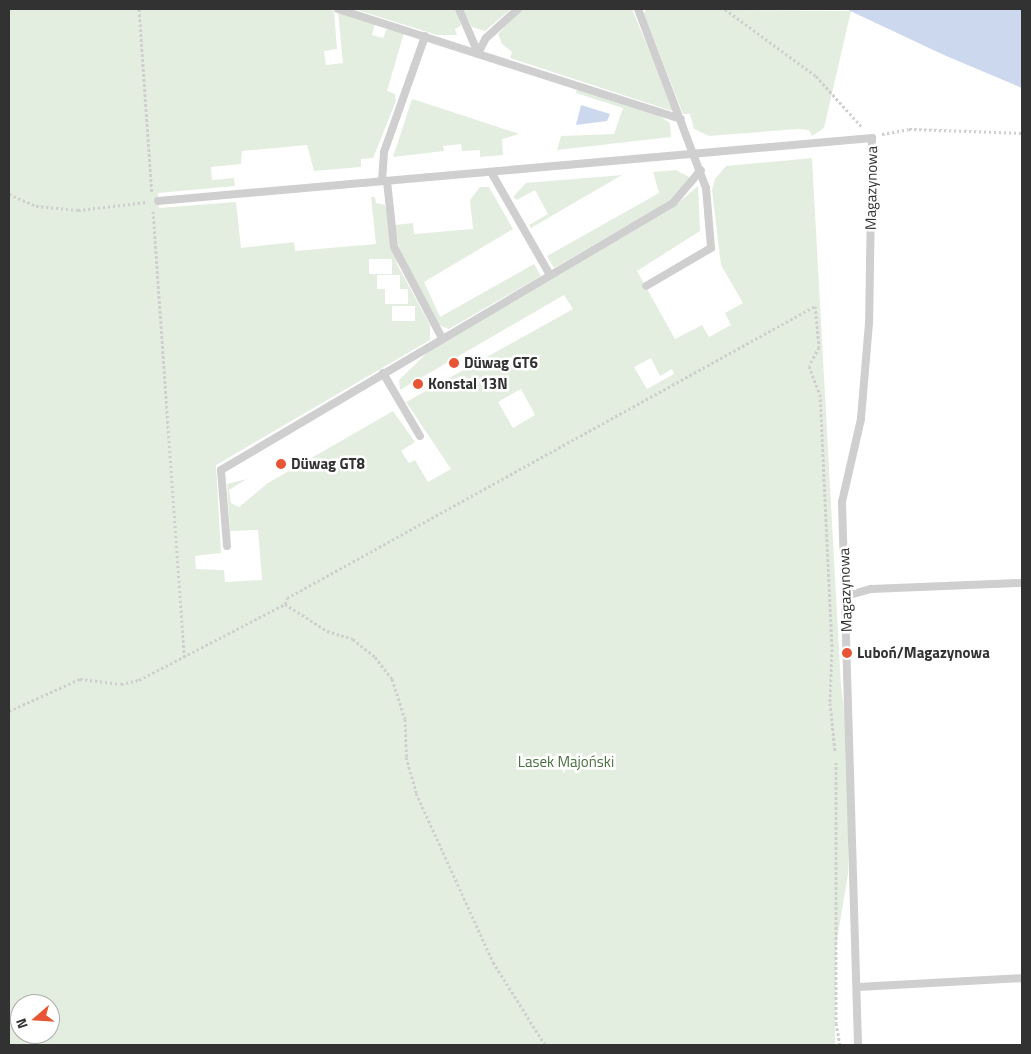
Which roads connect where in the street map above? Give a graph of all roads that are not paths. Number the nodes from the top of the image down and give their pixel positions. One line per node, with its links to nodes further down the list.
1 (338, 9): 5 (lane)
2 (459, 9): 6 (lane)
3 (518, 9): 6 (lane)
4 (638, 9): 7 (lane)
5 (425, 36): 6 (lane); 11 (lane)
6 (478, 53): 7 (lane)
7 (681, 118): 8 (lane)
8 (695, 154): 9 (lane); 10 (lane); 20 (lane, Magazynowa)
9 (700, 170): 13 (lane); 14 (lane)
10 (491, 172): 11 (lane); 13 (lane)
11 (384, 181): 12 (lane); 15 (lane)
12 (158, 201)
13 (550, 275): 15 (lane)
14 (646, 286)
15 (442, 338): 16 (lane)
16 (383, 373): 17 (lane); 18 (lane)
17 (420, 436)
18 (227, 546)
19 (1022, 583): 20 (lane)
20 (846, 596): 22 (lane, Magazynowa)
21 (1022, 978): 22 (lane)
22 (858, 987): 23 (lane, Magazynowa)
23 (858, 1045)

